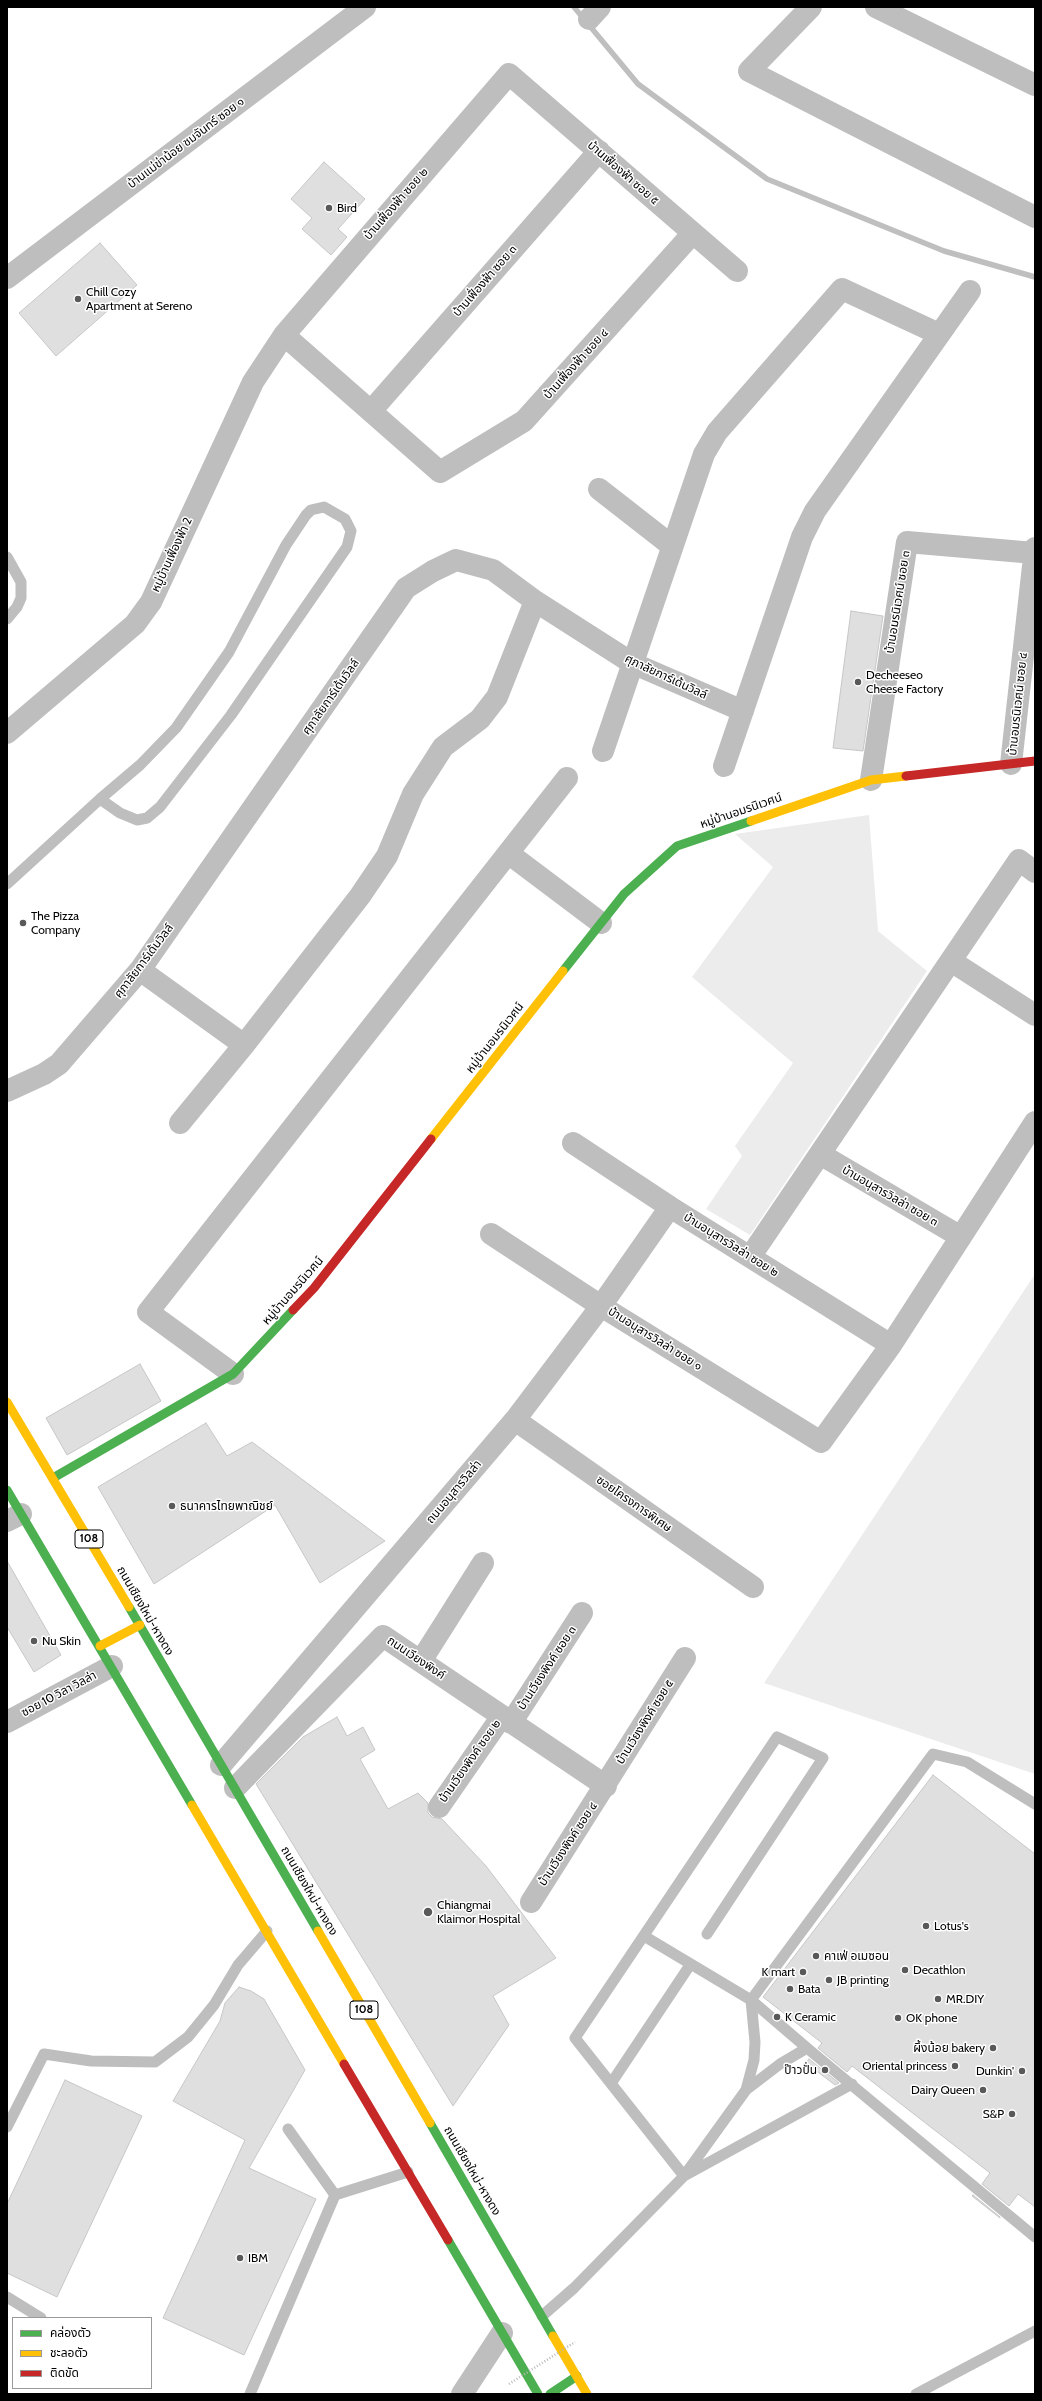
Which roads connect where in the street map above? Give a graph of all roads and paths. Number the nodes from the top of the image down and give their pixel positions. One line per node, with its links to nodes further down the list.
1 (365, 7): 10 (street, บ้านแม่ข่าน้อย ชมจันทร์ ซอย ๑)
2 (811, 7): 7 (street)
3 (876, 7): 5 (street)
4 (509, 74): 6 (street, บ้านเฟื่องฟ้า ซอย ๕); 13 (street, บ้านเฟื่องฟ้า ซอย ๒)
5 (1035, 84)
6 (599, 151): 8 (street, บ้านเฟื่องฟ้า ซอย ๕); 14 (street, บ้านเฟื่องฟ้า ซอย ๓)
7 (1035, 217)
8 (693, 233): 9 (street, บ้านเฟื่องฟ้า ซอย ๕); 14 (street, บ้านเฟื่องฟ้า ซอย ๔)
9 (737, 271)
10 (7, 278)
11 (970, 291): 12 (street)
12 (939, 334): 16 (street); 22 (street)
13 (284, 335): 14 (street); 23 (street, หมู่บ้านเฟื่องฟ้า 2)
14 (371, 412)
15 (600, 489): 16 (street)
16 (672, 546): 21 (street)
17 (1035, 550): 26 (street, บ้านอมรนิเวศน์ ซอย ๔); 29 (street, บ้านอมรนิเวศน์ ซอย ๓)
18 (7, 557): 20 (lane)
19 (535, 601): 21 (street, ศุภาลัยการ์เด้นวิลล์); 36 (street, ศุภาลัยการ์เด้นวิลล์); 38 (street)
20 (7, 619)
21 (632, 663): 22 (street, ศุภาลัยการ์เด้นวิลล์); 24 (street)
22 (743, 711): 27 (street)
23 (7, 733)
24 (603, 751)
25 (1035, 761): 26 (main road, หมู่บ้านอมรนิเวศน์)
26 (1011, 764): 29 (main road, หมู่บ้านอมรนิเวศน์)
27 (724, 766)
28 (567, 778): 31 (street)
29 (871, 780): 34 (main road, หมู่บ้านอมรนิเวศน์)
30 (100, 799): 30 (lane); 33 (lane)
31 (508, 853): 34 (street); 50 (street)
32 (1027, 866): 35 (street)
33 (7, 884)
34 (601, 923): 50 (main road, หมู่บ้านอมรนิเวศน์)
35 (951, 961): 37 (street); 43 (street)
36 (140, 970): 38 (street); 39 (street, ศุภาลัยการ์เด้นวิลล์)
37 (1035, 1015)
38 (244, 1045): 41 (street)
39 (7, 1091)
40 (1035, 1122): 46 (street)
41 (180, 1123)
42 (573, 1142): 44 (street, บ้านอนุสารวิลล่า ซอย ๒)
43 (820, 1154): 46 (street, บ้านอนุสารวิลล่า ซอย ๓); 47 (street)
44 (670, 1207): 47 (street, บ้านอนุสารวิลล่า ซอย ๒); 48 (street, ถนนอนุสารวิลล่า)
45 (491, 1234): 48 (street, บ้านอนุสารวิลล่า ซอย ๑)
46 (961, 1237): 49 (street)
47 (750, 1257): 49 (street, บ้านอนุสารวิลล่า ซอย ๒)
48 (601, 1306): 49 (street, บ้านอนุสารวิลล่า ซอย ๑); 52 (street, ถนนอนุสารวิลล่า)
49 (891, 1345)
50 (233, 1374): 53 (main road, หมู่บ้านอมรนิเวศน์)
51 (7, 1402): 53 (main road, ถนนเชียงใหม่-หางดง / 108)
52 (515, 1420): 57 (street, ซอยโครงการพิเศษ); 66 (street, ถนนอนุสารวิลล่า)
53 (53, 1478): 59 (main road, ถนนเชียงใหม่-หางดง / 108)
54 (7, 1490): 55 (main road)
55 (14, 1517): 60 (main road)
56 (483, 1563): 62 (street)
57 (753, 1587)
58 (582, 1613): 64 (street, บ้านเวียงพิงค์ ซอย ๓)
59 (140, 1625): 60 (main road); 66 (main road, ถนนเชียงใหม่-หางดง / 108)
60 (100, 1646): 63 (main road)
61 (685, 1658): 67 (street, บ้านเวียงพิงค์ ซอย ๕)
62 (421, 1661): 64 (street, ถนนเวียงพิงค์); 68 (street, ถนนเวียงพิงค์)
63 (112, 1666): 65 (street, ซอย 10 วิลา วิลล่า); 72 (main road)
64 (507, 1719): 67 (street, ถนนเวียงพิงค์); 70 (street, บ้านเวียงพิงค์ ซอย ๒)
65 (7, 1722)
66 (221, 1765): 68 (main road, ถนนเชียงใหม่-หางดง / 108)
67 (606, 1786): 71 (street, บ้านเวียงพิงค์ ซอย ๔)
68 (235, 1788): 88 (main road, ถนนเชียงใหม่-หางดง / 108)
69 (1035, 1804): 76 (lane)
70 (439, 1807)
71 (531, 1902)
72 (268, 1931): 81 (lane); 83 (main road)
73 (707, 1934): 74 (lane)
74 (644, 1936): 75 (lane); 78 (lane)
75 (690, 1965): 76 (lane); 78 (lane)
76 (751, 2000): 77 (lane); 80 (lane)
77 (807, 2048): 79 (lane); 80 (lane)
78 (612, 2082): 84 (lane)
79 (852, 2084): 84 (lane); 86 (lane)
80 (746, 2090): 84 (lane)
81 (7, 2127)
82 (288, 2129): 85 (lane)
83 (408, 2172): 85 (lane); 91 (main road)
84 (684, 2176): 88 (lane)
85 (335, 2195): 95 (lane)
86 (1035, 2237)
87 (7, 2297): 89 (lane)
88 (542, 2316): 93 (main road, ถนนเชียงใหม่-หางดง / 108)
89 (39, 2317)
90 (1035, 2331): 100 (lane)
91 (502, 2333): 96 (street); 97 (main road)
92 (575, 2342): 94 (path, bridge)
93 (577, 2376): 98 (main road); 99 (main road, ถนนเชียงใหม่-หางดง / 108)
94 (509, 2384)
95 (250, 2394)
96 (462, 2394)
97 (538, 2394)
98 (550, 2394)
99 (587, 2394)
100 (916, 2394)

